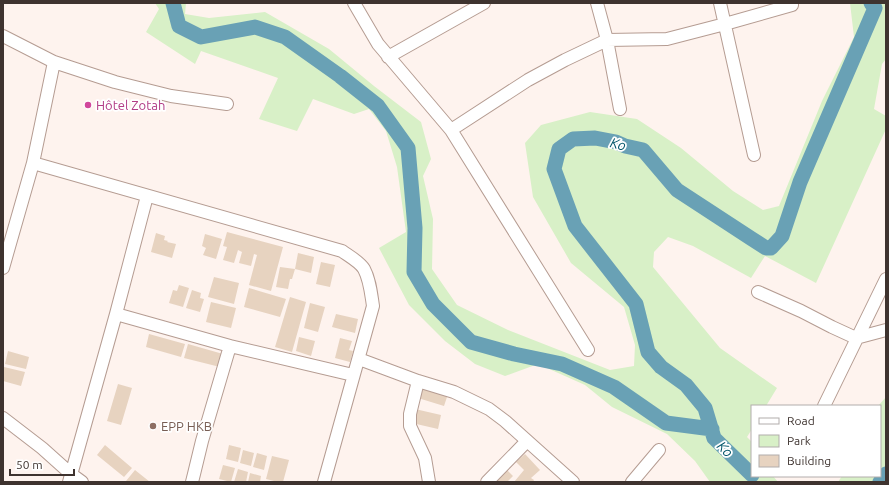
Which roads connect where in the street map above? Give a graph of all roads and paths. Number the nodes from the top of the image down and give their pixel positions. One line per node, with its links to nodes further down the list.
1 (354, 3): 9 (street)
2 (484, 3): 9 (street)
3 (597, 3): 8 (street)
4 (720, 3): 6 (street)
5 (792, 6): 6 (street)
6 (725, 24): 8 (street); 14 (street)
7 (3, 36): 10 (street)
8 (606, 40): 12 (street); 13 (street)
9 (388, 57): 13 (street)
10 (54, 62): 11 (street); 15 (street)
11 (227, 104)
12 (620, 109)
13 (450, 130): 24 (street)
14 (754, 155)
15 (33, 163): 16 (street); 17 (street)
16 (148, 196): 20 (street); 25 (street)
17 (3, 268)
18 (886, 278): 22 (street)
19 (758, 292): 22 (street)
20 (116, 314): 23 (street); 32 (street)
21 (886, 330): 22 (street)
22 (856, 338): 28 (street)
23 (230, 346): 26 (street); 34 (street)
24 (588, 350)
25 (359, 359): 26 (street); 27 (street)
26 (353, 375): 35 (street)
27 (418, 380): 30 (street); 36 (street)
28 (824, 405)
29 (3, 418): 32 (street)
30 (527, 441): 37 (street); 38 (street)
31 (659, 450): 39 (street)
32 (70, 478): 33 (street)
33 (82, 482)
34 (192, 482)
35 (324, 482)
36 (429, 482)
37 (487, 482)
38 (573, 482)
39 (632, 482)

